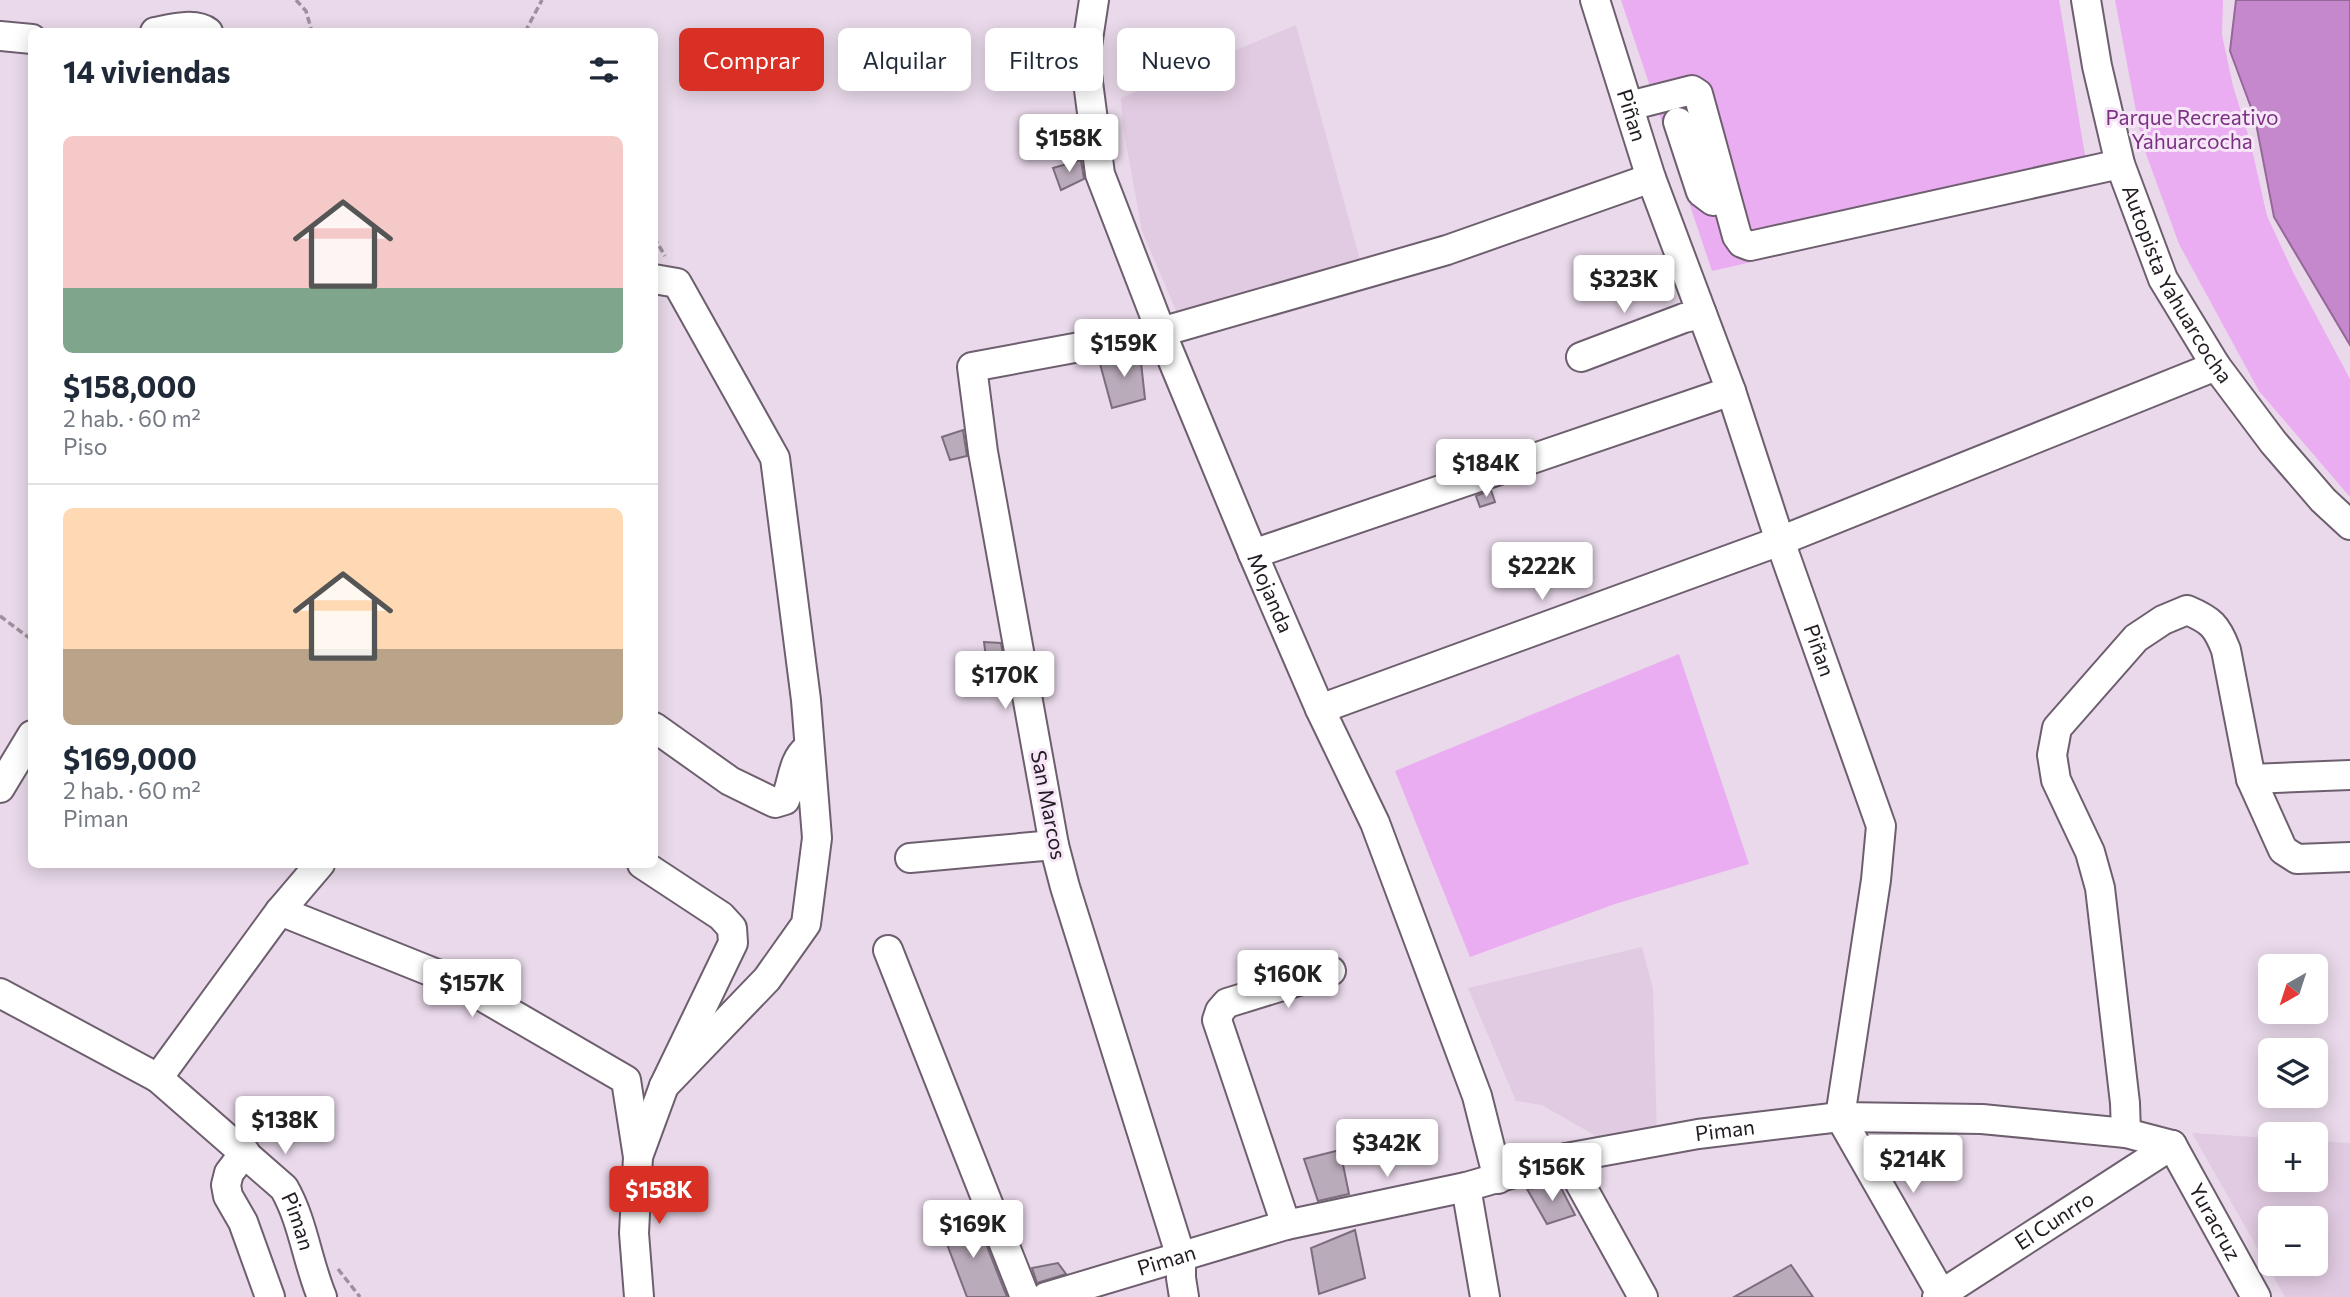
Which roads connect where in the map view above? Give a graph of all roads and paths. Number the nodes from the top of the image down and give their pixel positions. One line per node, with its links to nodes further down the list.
1 (296, 0): 8 (path)
2 (542, 0): 9 (path)
3 (1094, 0): 19 (street, Mojanda)
4 (1595, 0): 12 (street, Piñan)
5 (2086, 0): 14 (street, Autopista Yahuarcocha)
6 (173, 28): 7 (street)
7 (203, 28)
8 (311, 28)
9 (526, 28)
10 (0, 36): 11 (street)
11 (28, 39)
12 (1629, 106): 15 (street, Piñan); 16 (street)
13 (1678, 122): 16 (street)
14 (2120, 164): 16 (street); 21 (street, Autopista Yahuarcocha)
15 (1651, 178): 18 (street, Piñan); 19 (street)
16 (1725, 199)
17 (658, 280): 31 (street)
18 (1702, 314): 20 (street); 22 (street, Piñan)
19 (1161, 332): 25 (street, Mojanda); 35 (street, San Marcos)
20 (1581, 357)
21 (2216, 366): 23 (street, Autopista Yahuarcocha); 24 (street)
22 (1731, 391): 24 (street, Piñan); 25 (street)
23 (2350, 525)
24 (1780, 541): 28 (street); 46 (street, Piñan)
25 (1253, 554): 28 (street, Mojanda)
26 (0, 616): 27 (path)
27 (28, 637)
28 (1320, 709): 52 (street, Mojanda)
29 (658, 730): 31 (street)
30 (28, 742): 34 (street)
31 (810, 748): 45 (street)
32 (2350, 775): 33 (street)
33 (2251, 779): 36 (street); 47 (street)
34 (0, 788)
35 (1054, 845): 37 (street); 55 (street, San Marcos)
36 (2350, 857)
37 (909, 858)
38 (317, 868): 40 (street)
39 (648, 868): 45 (street)
40 (280, 911): 44 (street); 50 (street)
41 (887, 950): 60 (street)
42 (1331, 971): 54 (street)
43 (0, 993): 44 (street, Piman)
44 (159, 1078): 49 (street, Piman)
45 (664, 1086): 50 (street)
46 (1840, 1117): 47 (street, Piman); 51 (street, Piman); 56 (street)
47 (2126, 1133): 48 (street, Piman)
48 (2172, 1145): 56 (street, El Cunrro); 65 (street, Yuracruz)
49 (245, 1152): 57 (street); 58 (street, Piman)
50 (638, 1157): 59 (street)
51 (1566, 1158): 52 (street, Piman); 64 (street)
52 (1498, 1179): 53 (street, Piman)
53 (1466, 1187): 54 (street, Piman); 63 (street)
54 (1286, 1225): 55 (street, Piman)
55 (1181, 1258): 61 (street, Piman); 62 (street, San Marcos)
56 (1940, 1296)
57 (270, 1297)
58 (322, 1297)
59 (639, 1297)
60 (1025, 1297)
61 (1046, 1297)
62 (1184, 1297)
63 (1485, 1297)
64 (1643, 1297)
65 (2256, 1297)

